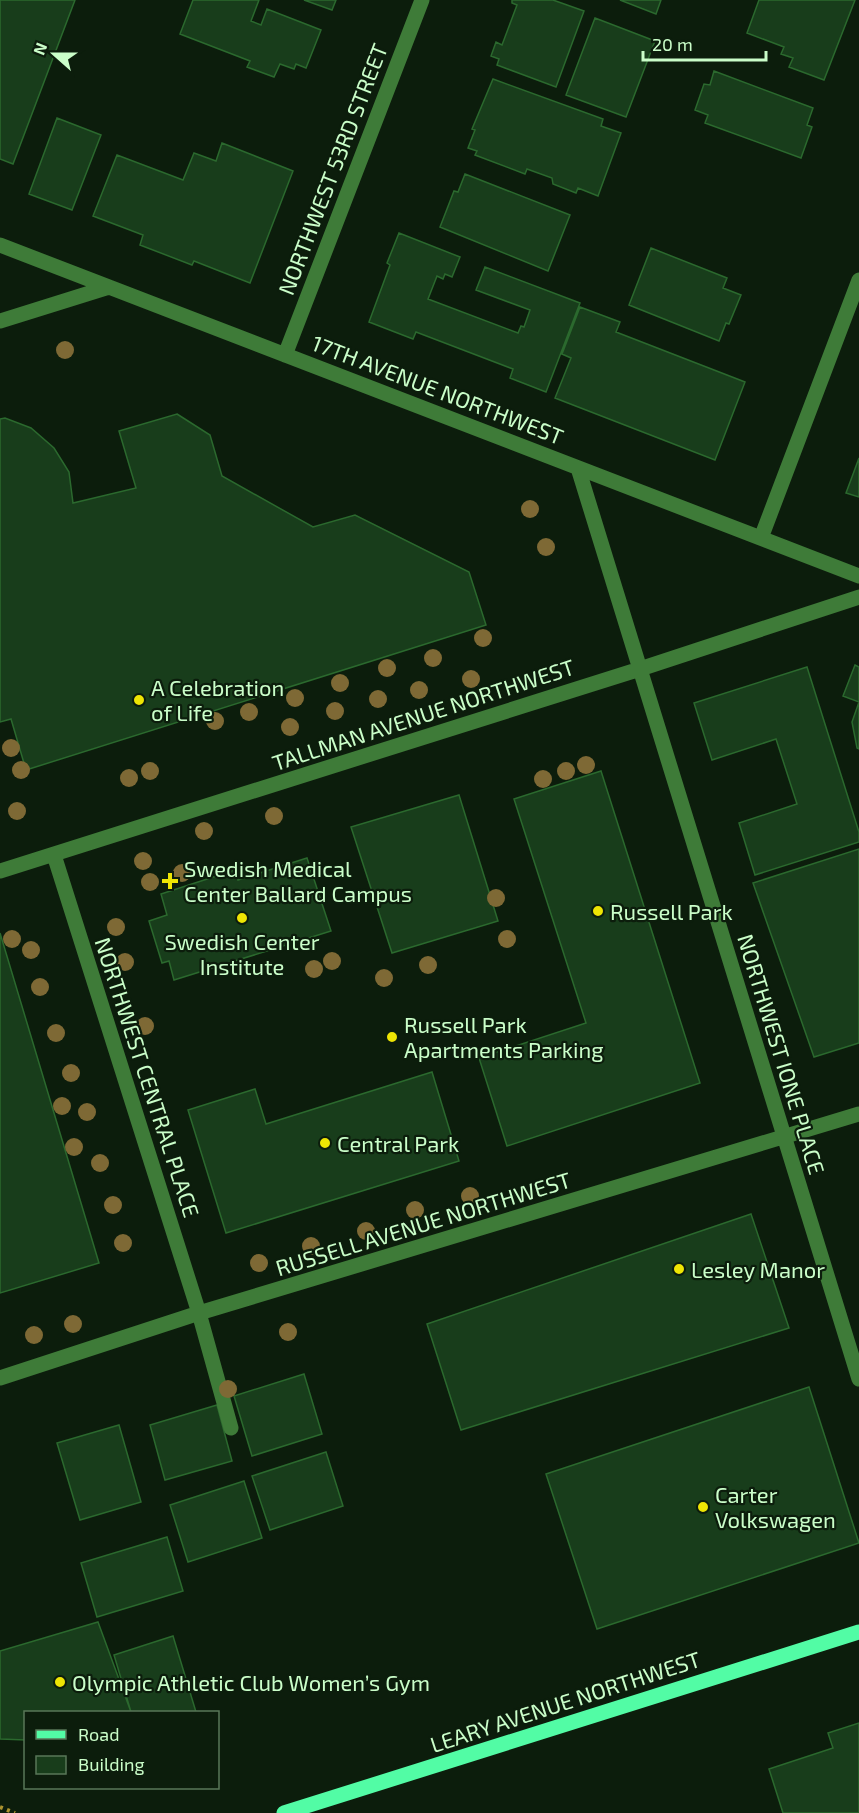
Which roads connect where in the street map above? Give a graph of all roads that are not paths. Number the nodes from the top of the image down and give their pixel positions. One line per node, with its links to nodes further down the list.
1 (422, 0): 6 (street, NORTHWEST 53RD STREET)
2 (0, 245): 4 (street, 17TH AVENUE NORTHWEST)
3 (859, 280): 8 (street)
4 (109, 287): 5 (street); 6 (street, 17TH AVENUE NORTHWEST)
5 (0, 321)
6 (285, 355): 7 (street, 17TH AVENUE NORTHWEST)
7 (578, 468): 8 (street, 17TH AVENUE NORTHWEST); 11 (street, NORTHWEST IONE PLACE)
8 (761, 538): 9 (street, 17TH AVENUE NORTHWEST)
9 (859, 576)
10 (859, 597): 11 (street, TALLMAN AVENUE NORTHWEST)
11 (640, 669): 12 (street, TALLMAN AVENUE NORTHWEST); 15 (street, NORTHWEST IONE PLACE)
12 (54, 855): 13 (street, TALLMAN AVENUE NORTHWEST); 16 (street, NORTHWEST CENTRAL PLACE)
13 (0, 871)
14 (859, 1114): 15 (street, RUSSELL AVENUE NORTHWEST)
15 (784, 1138): 16 (street, RUSSELL AVENUE NORTHWEST); 18 (street, NORTHWEST IONE PLACE)
16 (199, 1313): 17 (street, RUSSELL AVENUE NORTHWEST); 19 (street, NORTHWEST CENTRAL PLACE)
17 (0, 1378)
18 (859, 1379)
19 (231, 1428)
20 (859, 1632): 21 (main road, LEARY AVENUE NORTHWEST)
21 (284, 1813)

